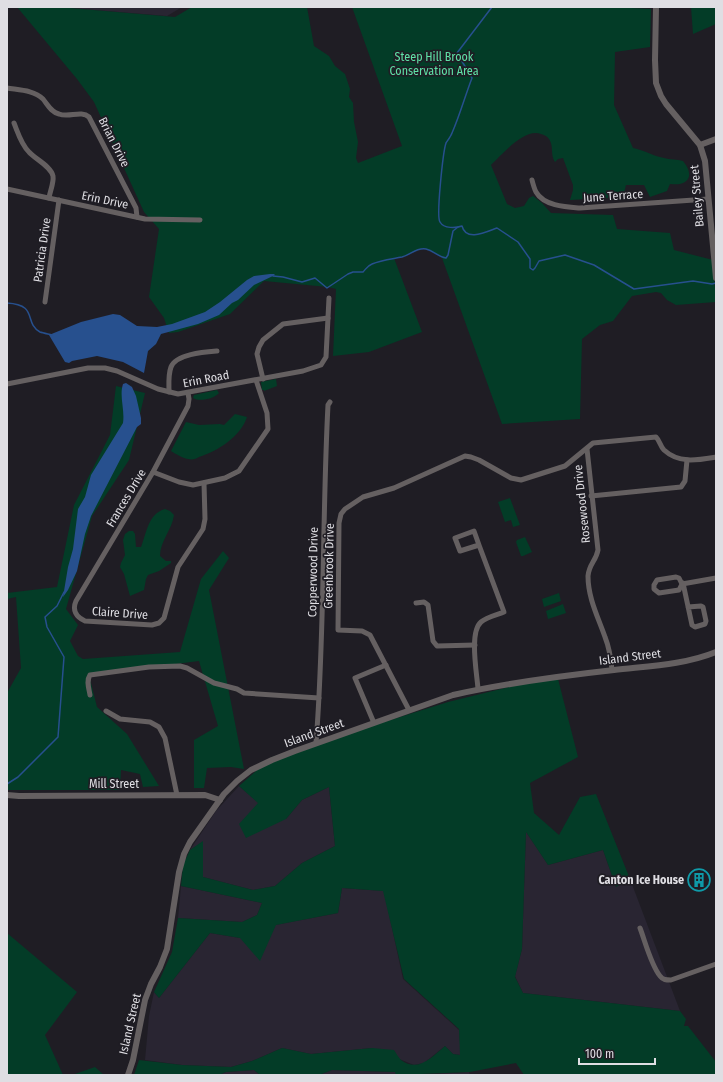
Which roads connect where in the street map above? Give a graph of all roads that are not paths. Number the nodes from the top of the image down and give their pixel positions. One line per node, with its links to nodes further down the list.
1 (656, 7): 5 (street, Bailey Street)
2 (7, 88): 11 (street, Brian Drive)
3 (14, 123): 8 (street)
4 (716, 140): 5 (street)
5 (700, 145): 9 (street, Bailey Street)
6 (532, 180): 9 (street, June Terrace)
7 (7, 189): 8 (street, Erin Drive)
8 (49, 198): 10 (street, Erin Drive)
9 (708, 199): 13 (street, Bailey Street)
10 (59, 200): 11 (street, Erin Drive); 15 (street, Patricia Drive)
11 (136, 217): 12 (street, Erin Drive)
12 (200, 220)
13 (716, 278)
14 (329, 298): 16 (street, Erin Road)
15 (45, 302)
16 (328, 318): 18 (street, Erin Road); 18 (street)
17 (217, 351): 21 (street)
18 (263, 378): 19 (street, Erin Road)
19 (256, 380): 22 (street, Erin Road); 28 (street)
20 (7, 384): 21 (street, Erin Road)
21 (169, 392): 22 (street, Erin Road)
22 (188, 393): 27 (street, Frances Drive)
23 (330, 402): 42 (street, Copperwood Drive)
24 (587, 449): 26 (street, Greenbrook Drive); 29 (street, Rosewood Drive); 38 (street, Greenbrook Drive)
25 (716, 457): 26 (street, Greenbrook Drive)
26 (687, 460): 29 (street)
27 (153, 472): 28 (street); 35 (street, Frances Drive)
28 (204, 483): 35 (street, Claire Drive)
29 (591, 496): 39 (street, Rosewood Drive)
30 (479, 545): 30 (street); 36 (street)
31 (716, 578): 32 (street)
32 (682, 584): 32 (street); 34 (street)
33 (416, 604): 36 (street)
34 (688, 607): 34 (street)
35 (75, 611)
36 (475, 645): 40 (street)
37 (716, 652): 39 (street, Island Street)
38 (386, 665): 43 (street, Greenbrook Drive); 45 (street)
39 (612, 670): 40 (street, Island Street)
40 (478, 689): 43 (street, Island Street)
41 (90, 695): 42 (street)
42 (319, 698): 46 (street, Copperwood Drive)
43 (409, 710): 45 (street, Island Street)
44 (106, 711): 48 (street)
45 (374, 723): 46 (street, Island Street)
46 (316, 743): 49 (street, Island Street)
47 (7, 795): 48 (street, Mill Street)
48 (177, 795): 49 (street, Mill Street)
49 (220, 800): 52 (street, Island Street)
50 (640, 928): 51 (street)
51 (716, 964)
52 (128, 1075)

